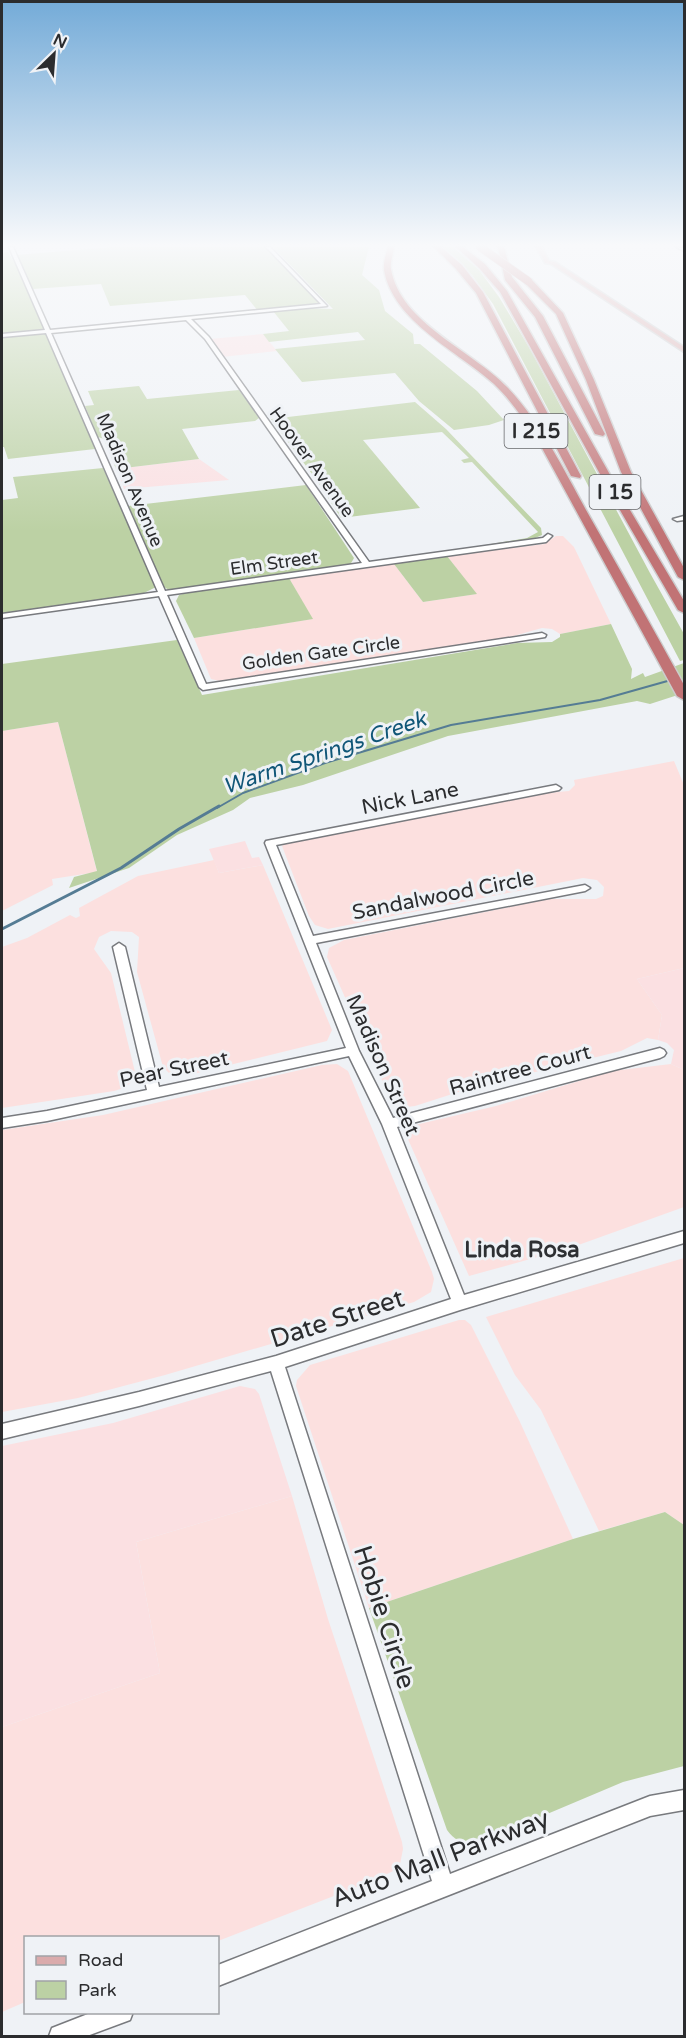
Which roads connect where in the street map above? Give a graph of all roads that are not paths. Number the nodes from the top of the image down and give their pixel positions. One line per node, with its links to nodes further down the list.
1 (54, 342): 16 (street, Madison Avenue)
2 (210, 342): 14 (street, Hoover Avenue)
3 (445, 342): 20 (highway, I 215)
4 (506, 342): 11 (highway, I 15)
5 (532, 342): 9 (highway, I 15)
6 (540, 342): 9 (highway)
7 (553, 342): 10 (highway)
8 (572, 342): 10 (highway, bridge)
9 (555, 383): 17 (highway, I 15)
10 (626, 472): 15 (highway)
11 (579, 481)
12 (594, 511): 20 (highway, I 15)
13 (548, 536): 14 (street, Elm Street)
14 (367, 565): 16 (street, Elm Street)
15 (684, 577)
16 (164, 594): 18 (street, Elm Street); 19 (street, Golden Gate Circle)
17 (684, 610)
18 (2, 616)
19 (542, 635)
20 (658, 646): 21 (highway, I 15)
21 (684, 696)
22 (556, 788): 23 (street, Nick Lane)
23 (270, 843): 25 (street, Madison Street)
24 (585, 888): 25 (street, Sandalwood Circle)
25 (309, 941): 27 (street, Madison Street)
26 (119, 947): 29 (street)
27 (353, 1051): 29 (street, Pear Street); 31 (street, Madison Street)
28 (660, 1053): 31 (street, Raintree Court)
29 (154, 1094): 30 (street, Pear Street)
30 (2, 1123)
31 (389, 1125): 33 (street, Madison Street)
32 (684, 1237): 33 (street, Date Street)
33 (460, 1303): 34 (street, Date Street)
34 (276, 1363): 35 (street, Date Street); 37 (street, Hobie Circle)
35 (2, 1431)
36 (684, 1800): 37 (street, Auto Mall Parkway)
37 (444, 1887): 38 (street, Auto Mall Parkway)
38 (219, 1975)
39 (119, 2014): 40 (street)
40 (60, 2037)

